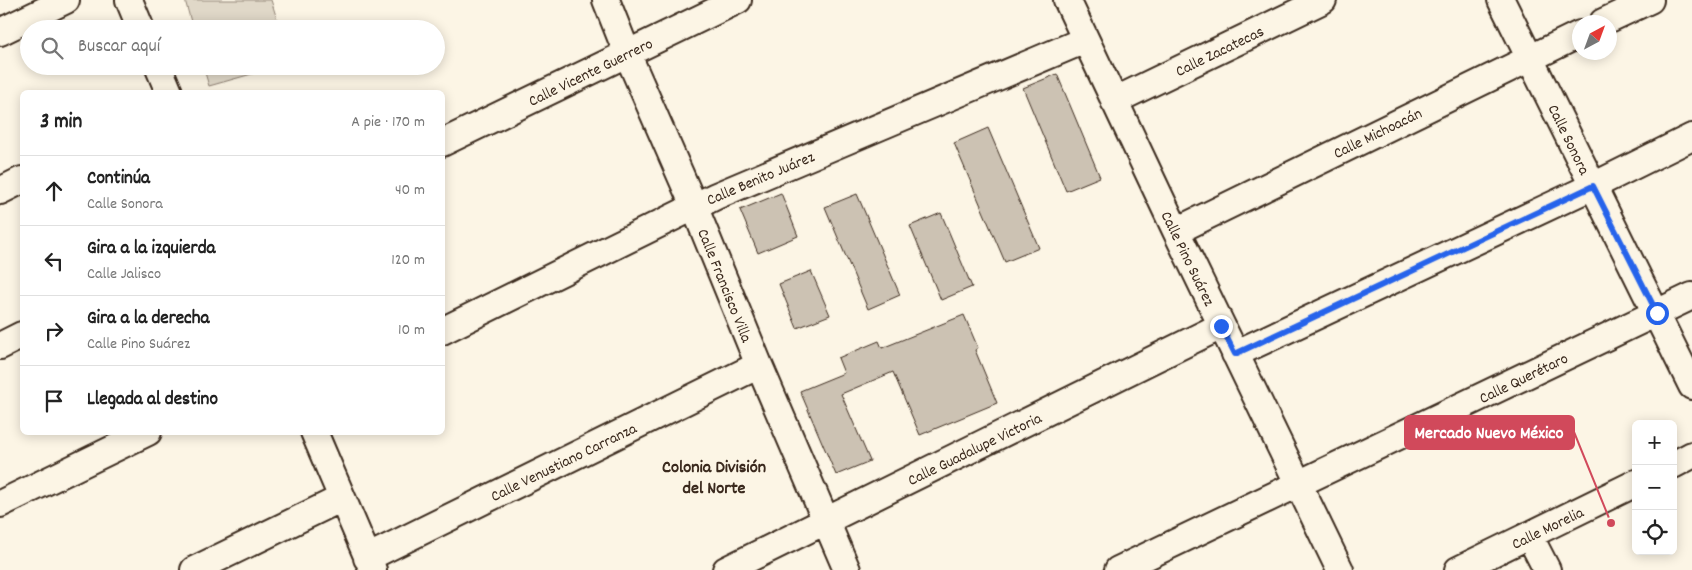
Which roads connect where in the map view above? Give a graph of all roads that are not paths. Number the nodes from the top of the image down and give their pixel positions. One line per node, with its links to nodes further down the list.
1 (66, 0): 10 (street)
2 (129, 0): 11 (street)
3 (606, 0): 16 (street, Calle Francisco Villa)
4 (738, 0): 16 (street, Calle Vicente Guerrero)
5 (1067, 0): 15 (street, Calle Pino Suárez)
6 (1323, 0): 20 (street, Calle Zacatecas)
7 (1502, 0): 17 (street, Calle Sonora)
8 (1650, 0): 9 (street)
9 (1617, 15)
10 (25, 20)
11 (137, 20)
12 (20, 22): 13 (street)
13 (0, 32)
14 (1572, 38): 17 (street, Calle Michoacán)
15 (1085, 40): 20 (street, Calle Pino Suárez); 26 (street, Calle Benito Juárez)
16 (627, 53): 22 (street, Calle Vicente Guerrero); 26 (street, Calle Francisco Villa)
17 (1529, 58): 24 (street, Calle Sonora); 27 (street, Calle Michoacán)
18 (162, 75): 19 (street)
19 (168, 90)
20 (1114, 101): 27 (street, Calle Pino Suárez)
21 (1692, 137): 24 (street)
22 (445, 142)
23 (20, 181): 25 (street)
24 (1593, 186): 29 (street, Calle Sonora); 34 (street)
25 (0, 191)
26 (694, 206): 31 (street, Calle Benito Juárez); 35 (street, Calle Francisco Villa)
27 (1176, 231): 30 (street, Calle Pino Suárez)
28 (1692, 296): 29 (street, Calle Querétaro)
29 (1657, 313): 36 (street, Calle Sonora); 41 (street, Calle Querétaro)
30 (1221, 326): 34 (street, Calle Pino Suárez); 45 (street, Calle Guadalupe Victoria)
31 (445, 330)
32 (20, 336): 33 (street)
33 (0, 346)
34 (1235, 354): 41 (street, Calle Pino Suárez)
35 (759, 365): 45 (street, Calle Francisco Villa); 47 (street, Calle Venustiano Carranza)
36 (1692, 386)
37 (142, 435): 44 (street)
38 (315, 435): 43 (street)
39 (1692, 455): 40 (street)
40 (1677, 463)
41 (1299, 484): 51 (street, Calle Querétaro); 52 (street, Calle Pino Suárez)
42 (1632, 485): 46 (street, Calle Morelia)
43 (342, 498): 47 (street); 48 (street)
44 (0, 504)
45 (827, 521): 49 (street, Calle Guadalupe Victoria); 50 (street, Calle Francisco Villa)
46 (1529, 535): 53 (street, Calle Morelia); 54 (street)
47 (370, 564)
48 (194, 570)
49 (726, 570)
50 (847, 570)
51 (1118, 570)
52 (1340, 570)
53 (1458, 570)
54 (1547, 570)

